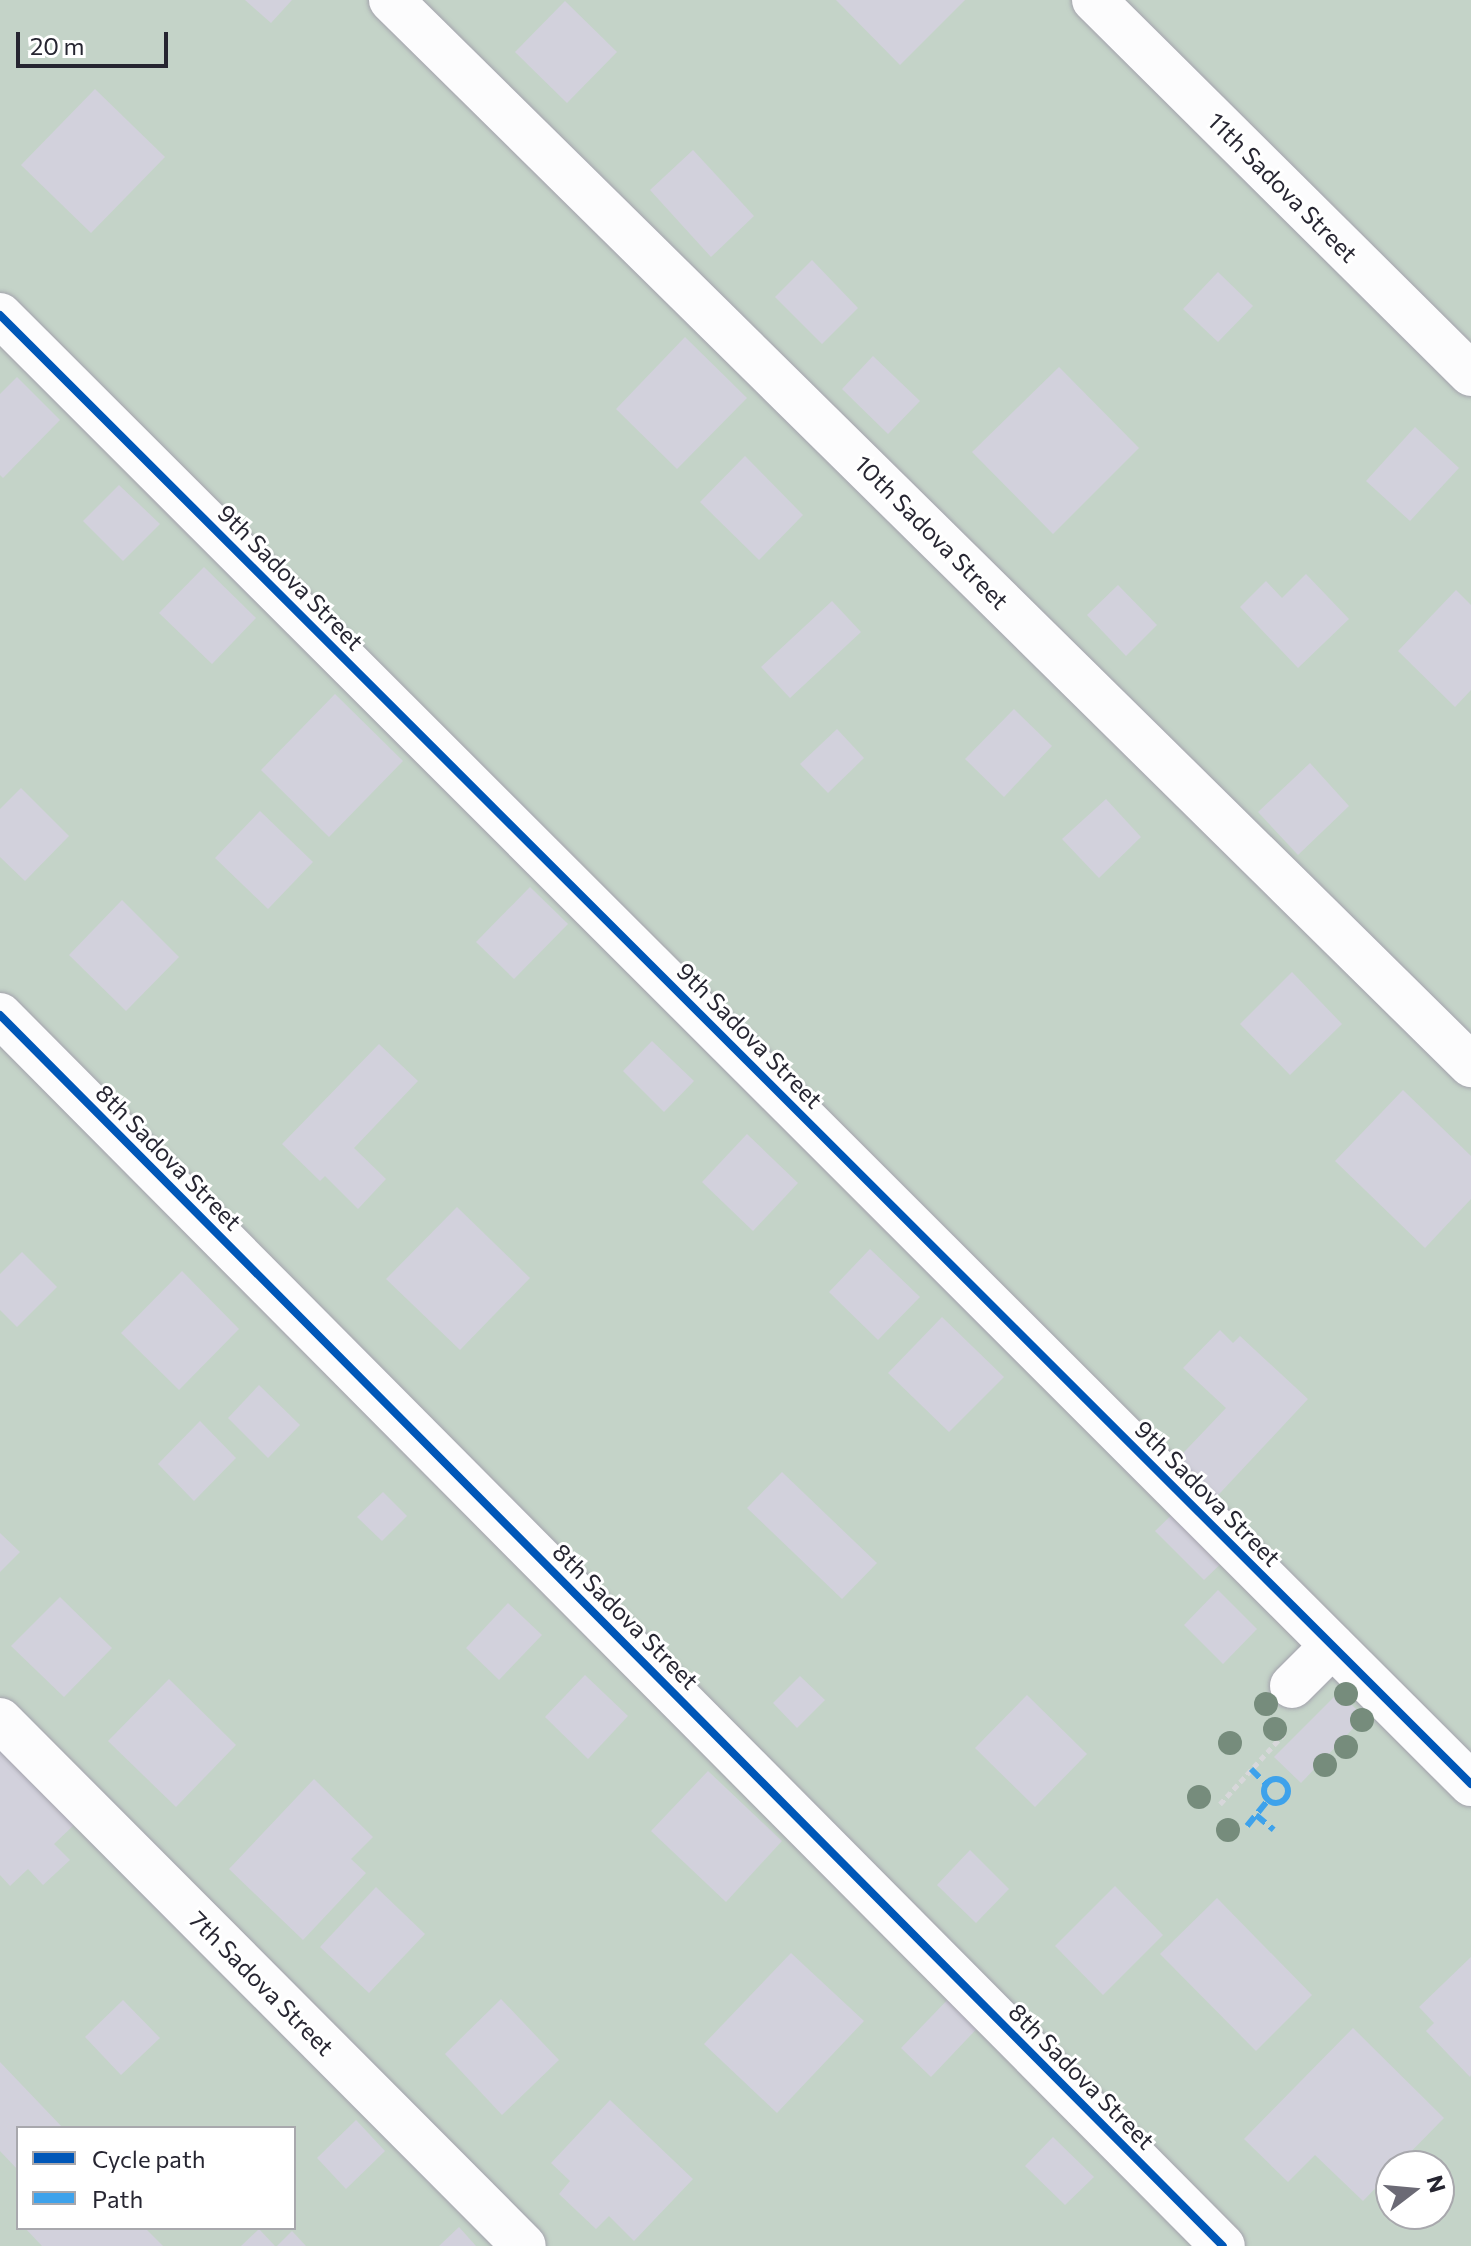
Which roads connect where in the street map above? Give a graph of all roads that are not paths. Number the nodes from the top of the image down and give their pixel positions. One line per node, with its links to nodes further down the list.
1 (391, 0): 6 (street, 10th Sadova Street)
2 (1094, 0): 4 (street, 11th Sadova Street)
3 (0, 315): 7 (street, 9th Sadova Street)
4 (1471, 374)
5 (0, 1015): 12 (street, 8th Sadova Street)
6 (1471, 1065)
7 (1332, 1646): 8 (street); 10 (street, 9th Sadova Street)
8 (1291, 1707)
9 (0, 1720): 11 (street, 7th Sadova Street)
10 (1471, 1784)
11 (524, 2246)
12 (1223, 2246)

